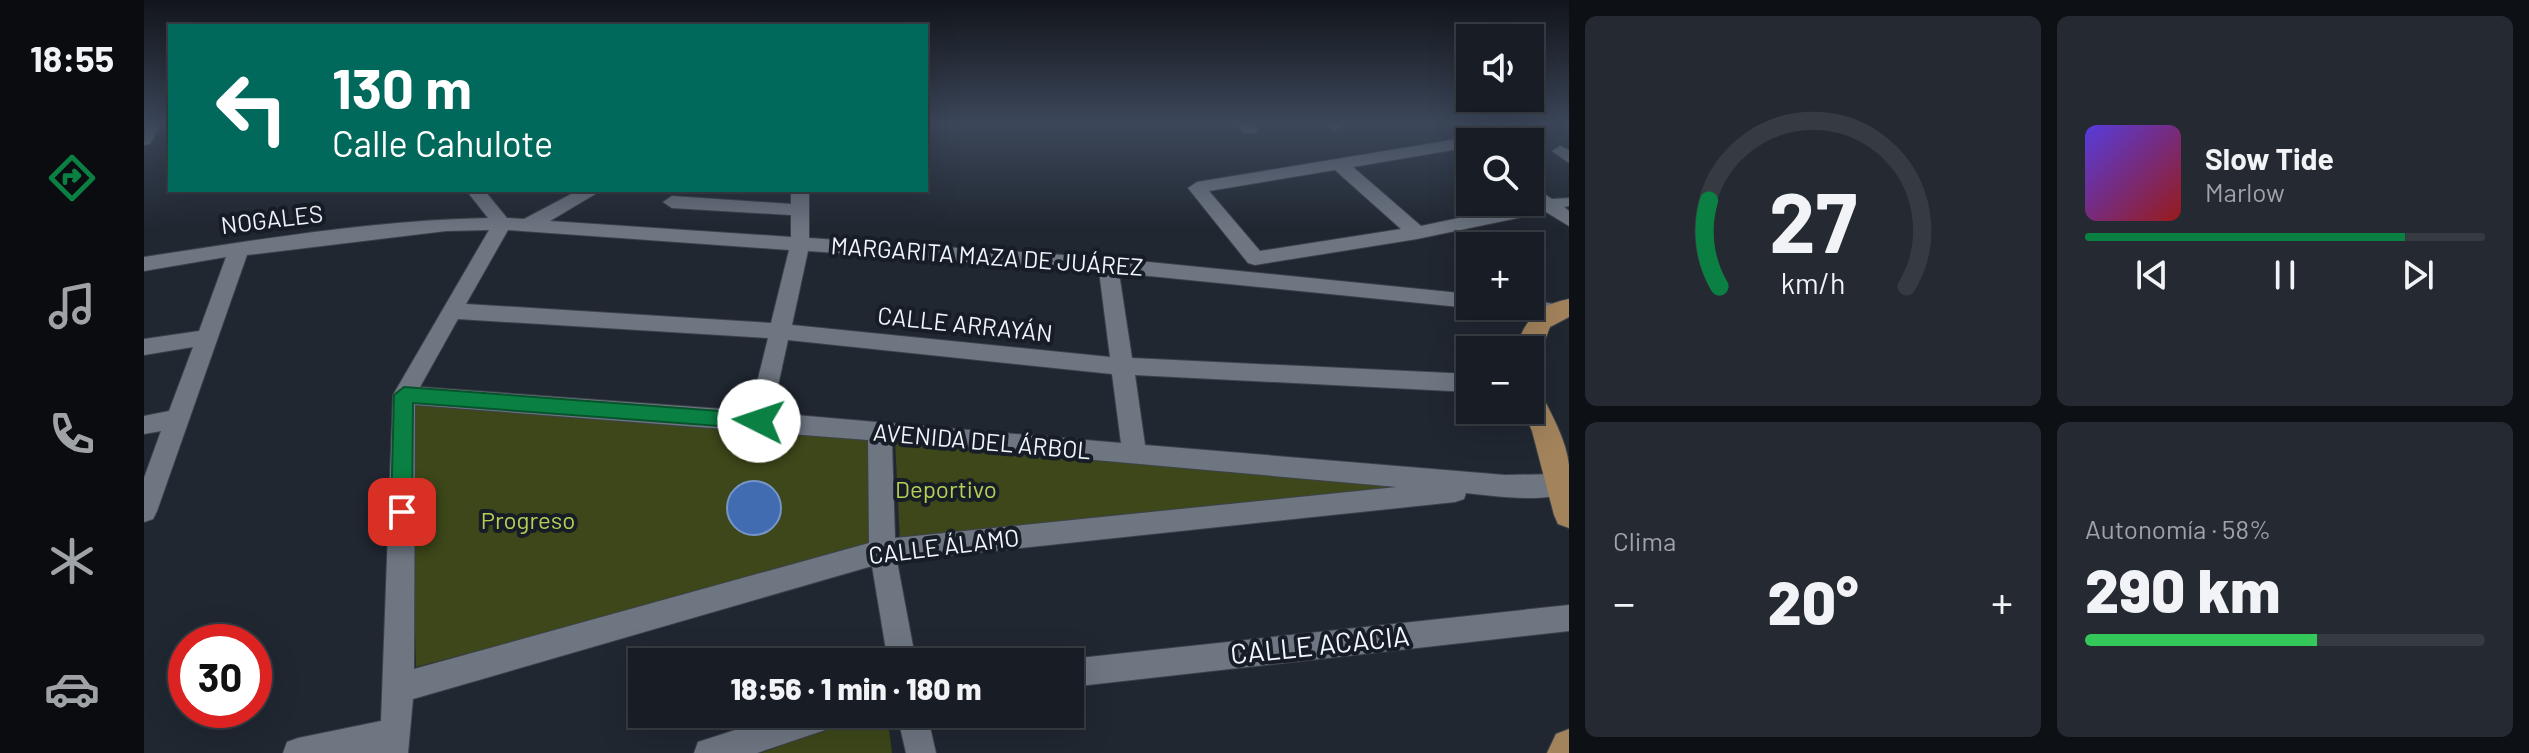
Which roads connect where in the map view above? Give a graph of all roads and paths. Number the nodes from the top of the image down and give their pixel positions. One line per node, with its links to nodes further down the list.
1 (1375, 158): 2 (street)
2 (1339, 164): 13 (street); 13 (street)
3 (1544, 191): 9 (street)
4 (477, 192): 11 (street)
5 (691, 192): 10 (street)
6 (800, 192): 10 (street)
7 (572, 195): 12 (street)
8 (1544, 198): 9 (street)
9 (1562, 208): 13 (street)
10 (800, 210): 14 (street)
11 (502, 224): 12 (street, MARGARITA MAZA DE JUÁREZ); 15 (street, NOGALES); 20 (street)
12 (528, 225): 14 (street, MARGARITA MAZA DE JUÁREZ)
13 (1417, 233)
14 (800, 243): 17 (street, MARGARITA MAZA DE JUÁREZ); 22 (street)
15 (239, 249): 16 (street, NOGALES); 24 (street)
16 (144, 264)
17 (1108, 265): 18 (street, MARGARITA MAZA DE JUÁREZ); 26 (street)
18 (1456, 300)
19 (1544, 309): 21 (street)
20 (454, 311): 22 (street, CALLE ARRAYÁN); 28 (street)
21 (1564, 311): 23 (main road)
22 (779, 331): 26 (street, CALLE ARRAYÁN); 30 (street)
23 (1532, 336)
24 (209, 337): 25 (street); 29 (street)
25 (144, 347)
26 (1122, 363): 27 (street, CALLE ARRAYÁN); 34 (street)
27 (1456, 382)
28 (404, 395): 30 (street, AVENIDA DEL ÁRBOL); 43 (street)
29 (178, 419): 32 (street); 37 (street)
30 (759, 421): 33 (street, AVENIDA DEL ÁRBOL)
31 (1543, 424): 35 (main road)
32 (144, 425)
33 (880, 434): 34 (street, AVENIDA DEL ÁRBOL); 39 (street)
34 (1135, 455): 36 (street, AVENIDA DEL ÁRBOL)
35 (1560, 485): 36 (street, AVENIDA DEL ÁRBOL); 38 (main road)
36 (1505, 486): 39 (street, CALLE ÁLAMO)
37 (144, 511)
38 (1569, 515)
39 (882, 551): 41 (street); 43 (street, CALLE ÁLAMO)
40 (1569, 618): 42 (street, CALLE ACACIA)
41 (899, 648)
42 (1084, 671)
43 (399, 688): 46 (street)
44 (788, 728): 49 (street)
45 (915, 728): 50 (street)
46 (394, 743): 48 (street)
47 (1569, 747): 51 (main road)
48 (298, 753)
49 (709, 753)
50 (921, 753)
51 (1565, 753)

